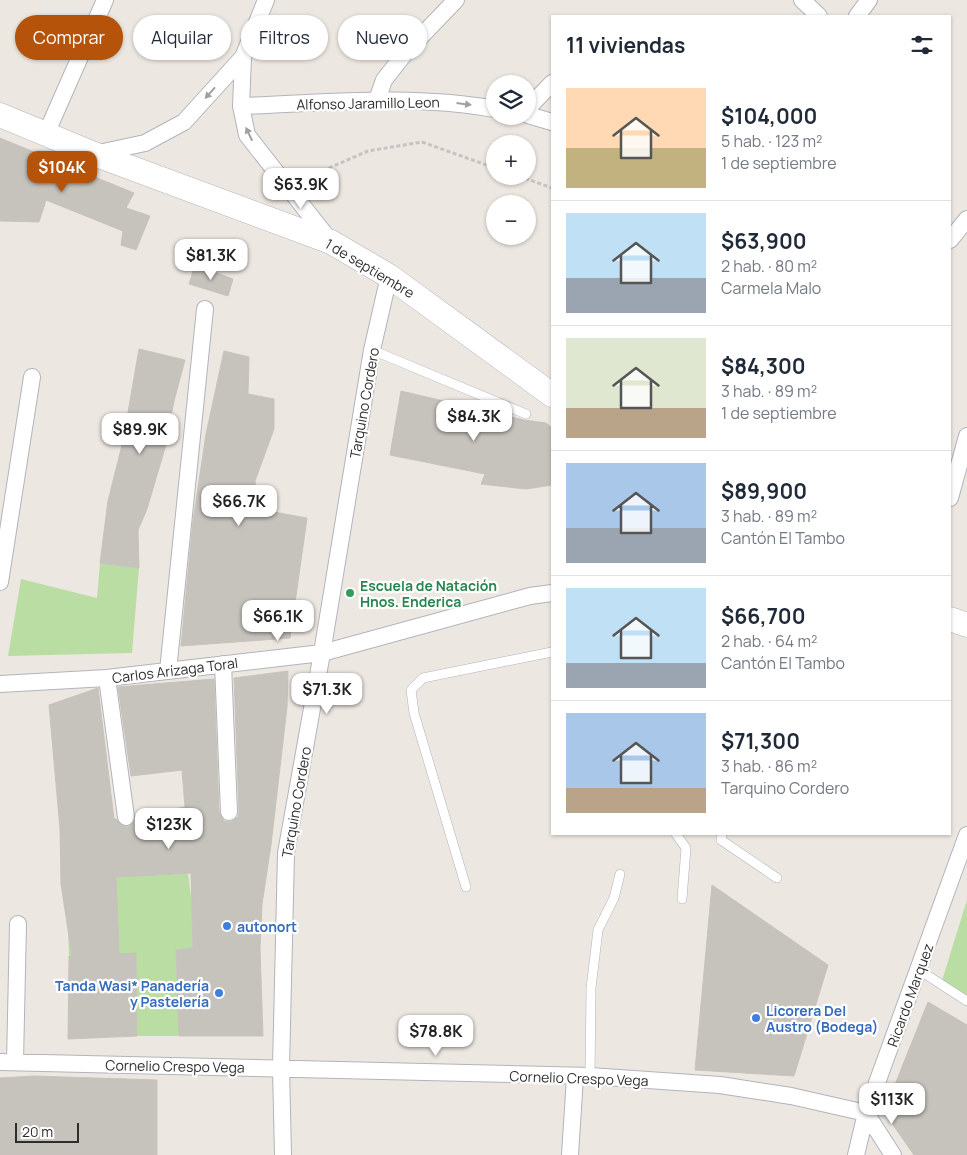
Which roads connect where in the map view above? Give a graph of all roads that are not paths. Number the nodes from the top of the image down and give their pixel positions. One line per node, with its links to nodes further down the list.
1 (104, 0): 19 (street)
2 (266, 0): 6 (street)
3 (456, 0): 12 (street)
4 (802, 0): 7 (street)
5 (869, 0): 8 (street)
6 (260, 15)
7 (818, 15)
8 (858, 15)
9 (241, 59): 20 (street, one-way to 20)
10 (243, 60): 14 (street)
11 (551, 84): 13 (street)
12 (377, 100): 14 (street, Alfonso Jaramillo Leon); 15 (street, Alfonso Jaramillo Leon, one-way to 15)
13 (536, 100)
14 (241, 106): 23 (street, one-way to 14)
15 (486, 108)
16 (0, 115): 19 (street, 1 de septiembre)
17 (536, 117): 18 (street)
18 (551, 122)
19 (46, 134): 20 (street, 1 de septiembre)
20 (94, 154): 23 (street, 1 de septiembre)
21 (967, 219): 22 (street)
22 (951, 239)
23 (331, 242): 24 (street, 1 de septiembre)
24 (389, 276): 26 (street, Tarquino Cordero); 28 (street, 1 de septiembre)
25 (205, 309): 39 (street)
26 (372, 350): 29 (lane); 37 (street, Tarquino Cordero)
27 (32, 377): 32 (street)
28 (551, 394)
29 (526, 414)
30 (967, 436): 31 (street)
31 (951, 494)
32 (0, 582)
33 (551, 593): 37 (street, Carlos Arízaga Toral)
34 (951, 619): 35 (street)
35 (967, 625)
36 (551, 652): 50 (lane)
37 (322, 653): 38 (street, Carlos Arízaga Toral); 56 (street, Tarquino Cordero)
38 (223, 664): 39 (street, Carlos Arízaga Toral); 42 (street)
39 (168, 671): 40 (street, Carlos Arízaga Toral)
40 (107, 678): 41 (street, Carlos Arízaga Toral); 43 (street)
41 (0, 684)
42 (229, 812)
43 (126, 817)
44 (677, 835): 51 (lane)
45 (722, 835): 49 (lane)
46 (967, 835): 47 (street, Ricardo Marquez)
47 (962, 866): 53 (street, Ricardo Marquez)
48 (620, 874): 57 (lane)
49 (777, 878)
50 (466, 887)
51 (682, 899)
52 (18, 924): 55 (street)
53 (919, 970): 54 (lane); 58 (street, Ricardo Marquez)
54 (967, 1001)
55 (8, 1062): 56 (street, Cornelio Crespo Vega)
56 (281, 1068): 57 (street, Cornelio Crespo Vega); 59 (street, Tarquino Cordero)
57 (583, 1077): 58 (street, Cornelio Crespo Vega); 60 (street)
58 (866, 1112): 61 (street, Ricardo Marquez); 62 (street)
59 (283, 1155)
60 (570, 1155)
61 (856, 1155)
62 (893, 1155)

